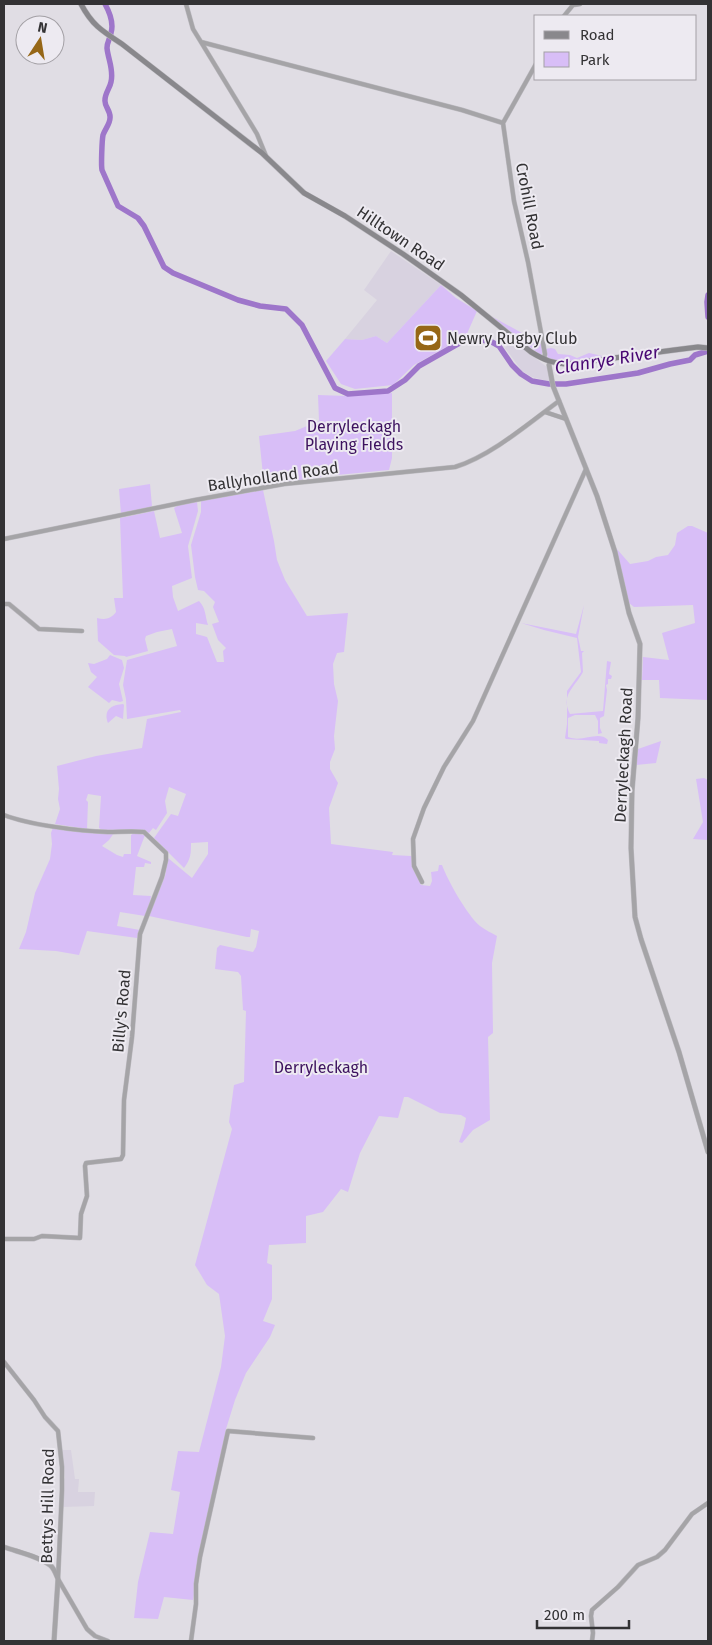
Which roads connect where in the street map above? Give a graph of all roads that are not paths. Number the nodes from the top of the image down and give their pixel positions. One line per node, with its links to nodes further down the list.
1 (81, 4): 8 (main road, Hilltown Road)
2 (186, 4): 5 (street)
3 (580, 4): 4 (street)
4 (565, 15)
5 (201, 42): 7 (street); 8 (street)
6 (534, 68): 7 (street)
7 (503, 123): 10 (street, Crohill Road)
8 (266, 156): 10 (main road, Hilltown Road)
9 (708, 348): 11 (main road, Hilltown Road)
10 (544, 359): 11 (main road, Hilltown Road)
11 (550, 362): 12 (street, Derryleckagh Road)
12 (559, 401): 13 (street, Ballyholland Road); 14 (street, Derryleckagh Road)
13 (545, 412): 14 (street); 16 (street, Ballyholland Road)
14 (566, 419): 15 (street, Derryleckagh Road)
15 (586, 468): 20 (street); 21 (street, Derryleckagh Road)
16 (4, 539)
17 (4, 604): 18 (street)
18 (82, 630)
19 (4, 815): 22 (street, Billy's Road)
20 (422, 882)
21 (708, 1152)
22 (4, 1239)
23 (4, 1362): 27 (street, Bettys Hill Road)
24 (313, 1438): 30 (street)
25 (708, 1503): 31 (street)
26 (4, 1548): 27 (street)
27 (58, 1579): 28 (street); 29 (street)
28 (54, 1641)
29 (108, 1641)
30 (190, 1641)
31 (592, 1641)

